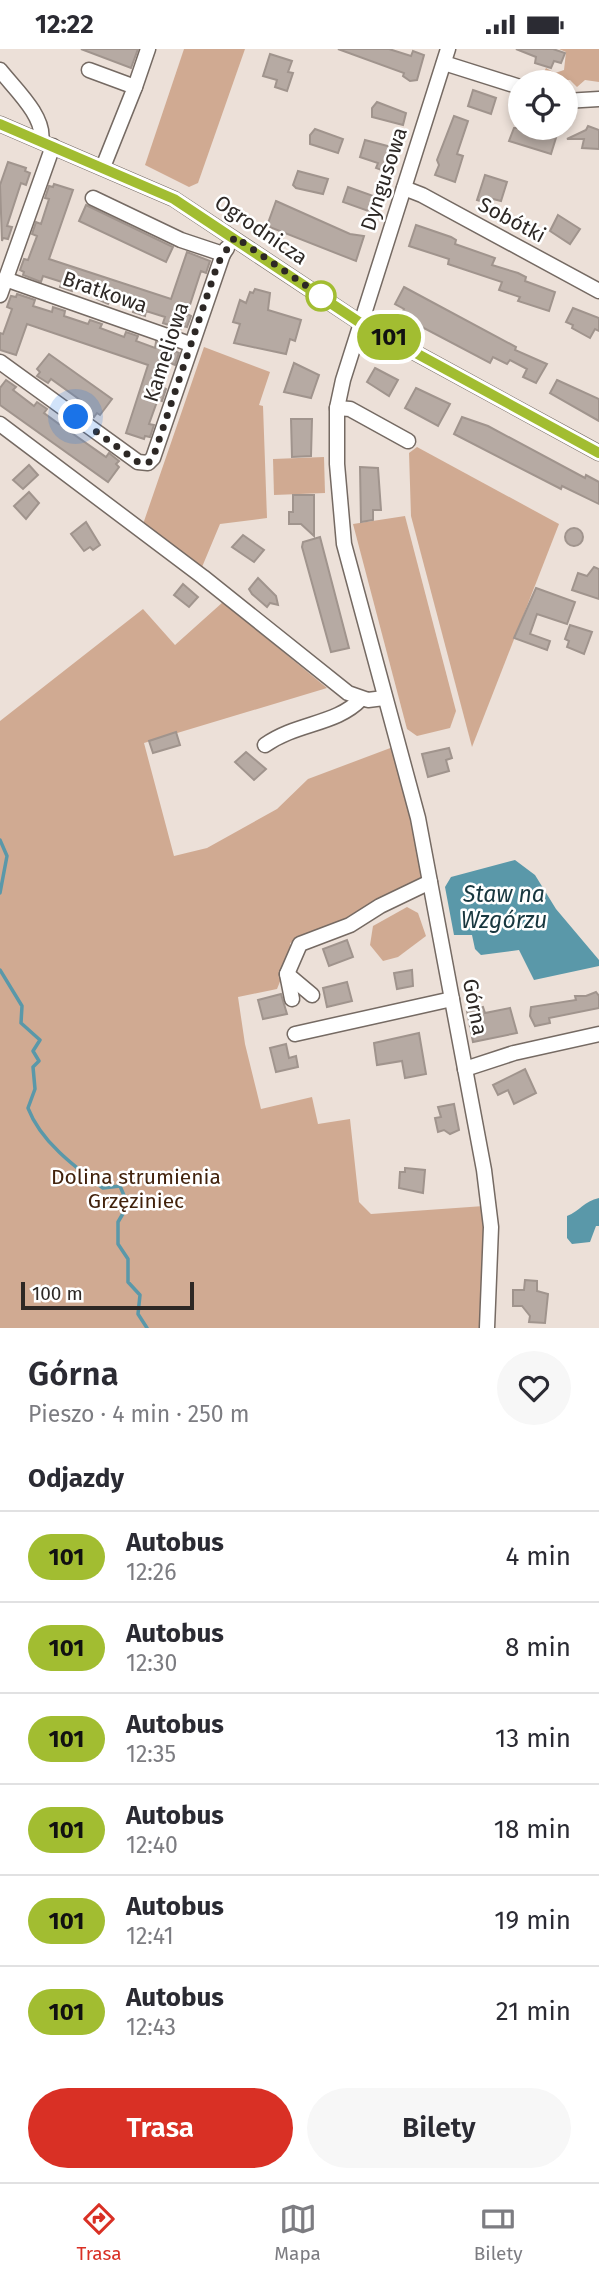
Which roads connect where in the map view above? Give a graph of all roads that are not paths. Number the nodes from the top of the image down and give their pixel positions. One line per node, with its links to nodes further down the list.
1 (148, 49): 6 (street)
2 (446, 56): 5 (street); 12 (street, Dyngusowa)
3 (0, 70): 10 (street)
4 (89, 71): 6 (street)
5 (508, 82)
6 (135, 86): 11 (street)
7 (599, 99): 8 (street)
8 (578, 100)
9 (0, 124): 10 (street, Ogrodnicza)
10 (47, 143): 11 (street, Ogrodnicza); 16 (street)
11 (103, 167): 14 (street, Ogrodnicza)
12 (404, 188): 17 (street, Sobótki); 19 (street, Dyngusowa)
13 (93, 198): 15 (street)
14 (235, 237): 15 (street, Kameliowa); 19 (street, Ogrodnicza)
15 (223, 254): 20 (street, Kameliowa)
16 (5, 279): 18 (street); 20 (street, Bratkowa)
17 (599, 291)
18 (0, 295)
19 (359, 322): 22 (street, Górna); 25 (street, Ogrodnicza)
20 (190, 344): 21 (street, Kameliowa)
21 (0, 362)
22 (337, 408): 24 (street); 26 (street, Górna)
23 (0, 424): 27 (street)
24 (408, 441)
25 (599, 453)
26 (384, 698): 27 (street); 29 (street, Górna)
27 (361, 699): 28 (street)
28 (265, 745)
29 (430, 882): 30 (street); 33 (street, Górna)
30 (288, 974): 31 (street); 32 (street)
31 (312, 995)
32 (292, 999)
33 (452, 999): 34 (street); 36 (street, Górna)
34 (295, 1034)
35 (599, 1034): 36 (street)
36 (465, 1069): 37 (street, Górna)
37 (487, 1328)

